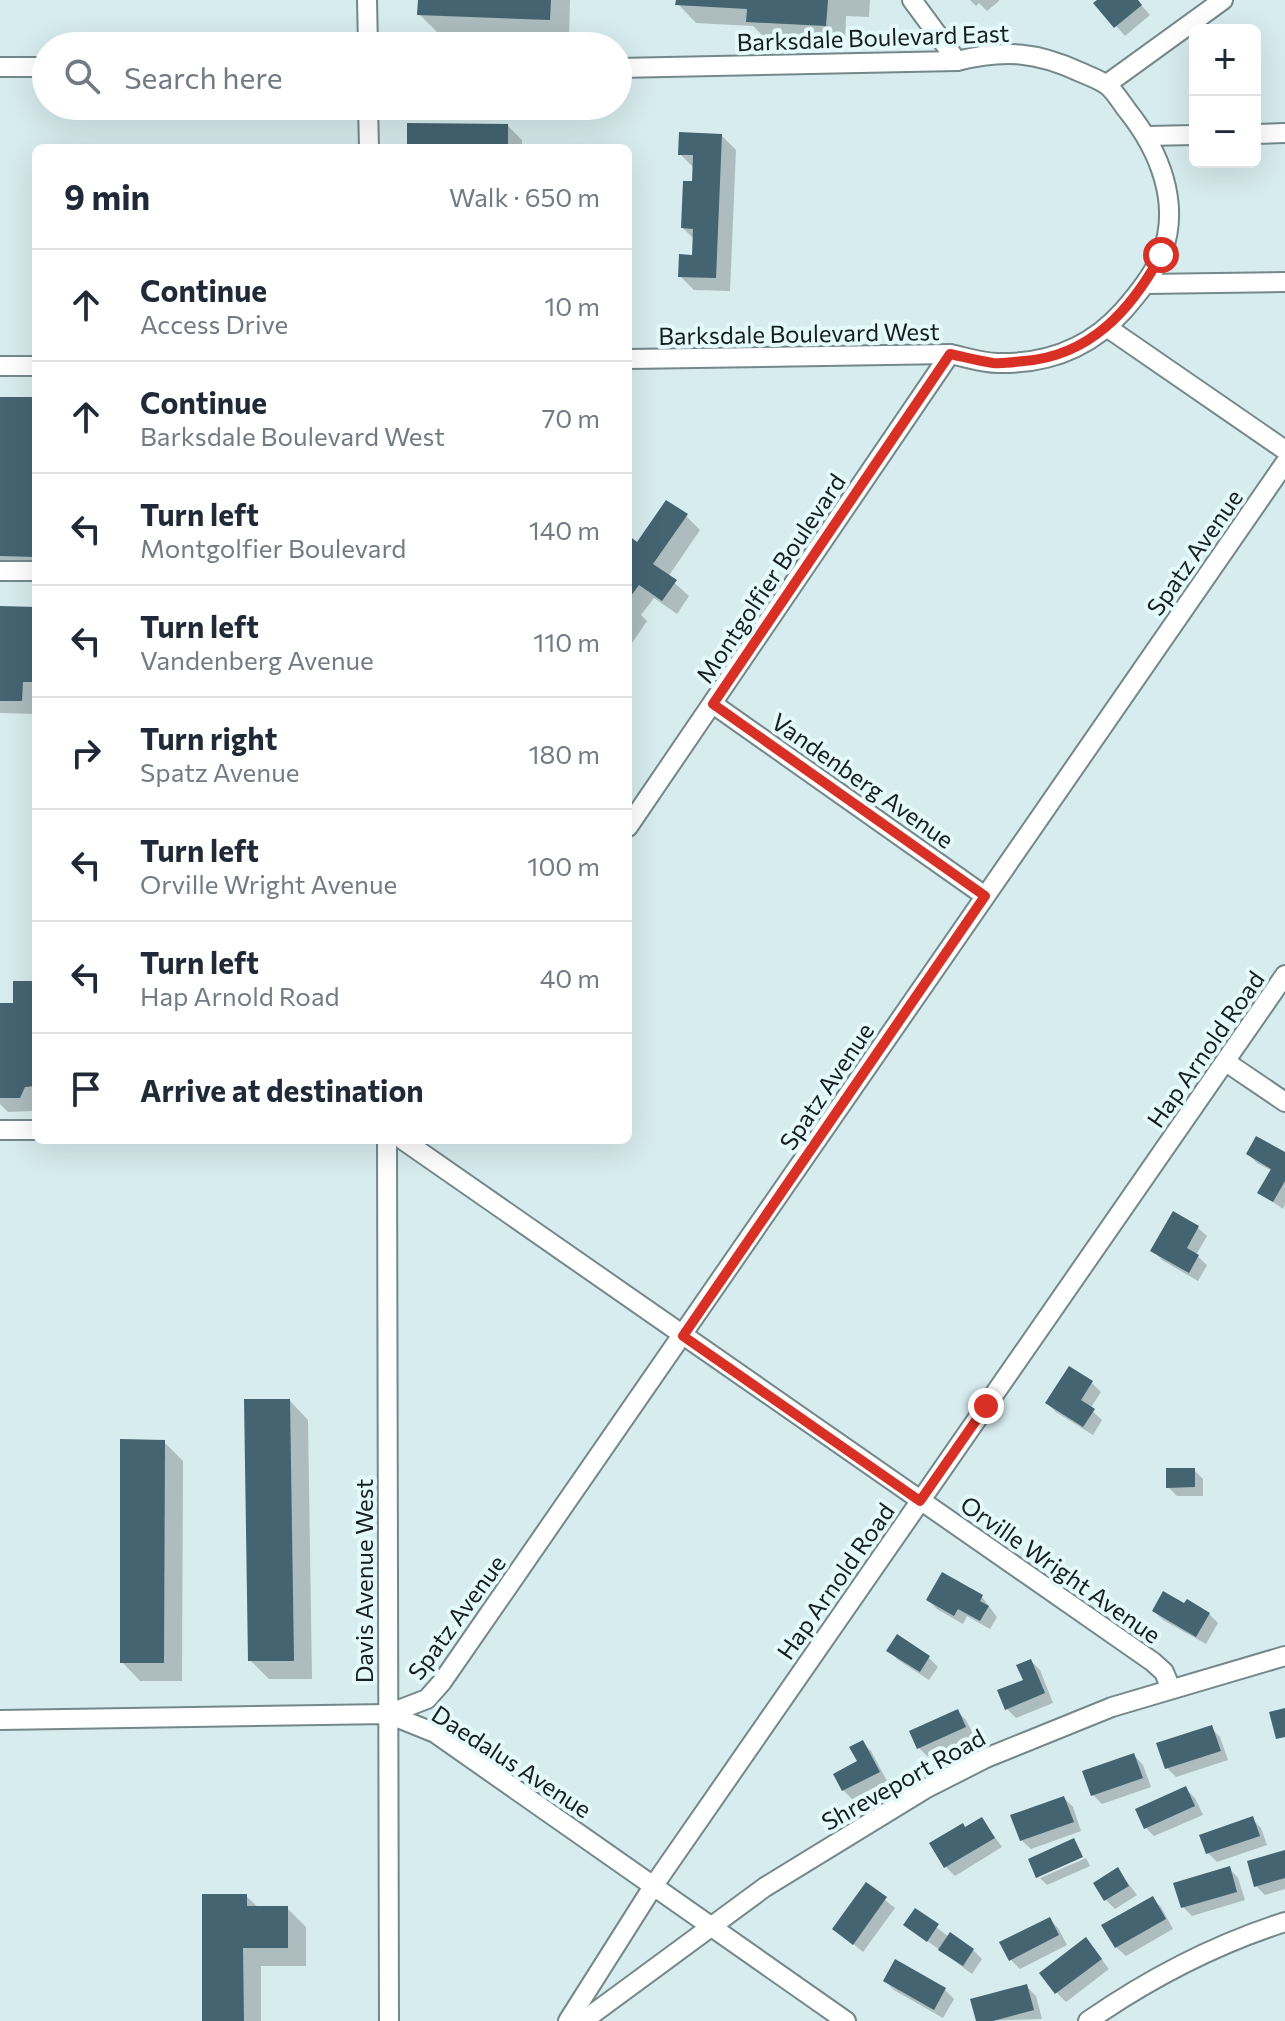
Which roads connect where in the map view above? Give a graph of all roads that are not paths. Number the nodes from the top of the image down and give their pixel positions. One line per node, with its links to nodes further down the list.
1 (367, 0): 4 (street)
2 (912, 0): 5 (street)
3 (1223, 0): 9 (street)
4 (368, 32)
5 (957, 61): 8 (street, Barksdale Boulevard East); 9 (street, Barksdale Boulevard East)
6 (0, 67): 7 (street)
7 (32, 67)
8 (632, 68)
9 (1107, 84): 14 (street, Barksdale Boulevard East)
10 (368, 120): 15 (street)
11 (1285, 133): 12 (street)
12 (1261, 134)
13 (1189, 135): 14 (street)
14 (1147, 136): 17 (street, Barksdale Boulevard East)
15 (369, 144)
16 (1285, 282): 17 (street)
17 (1142, 288): 18 (street, Barksdale Boulevard West)
18 (1108, 328): 19 (street, Barksdale Boulevard West); 23 (street)
19 (950, 354): 20 (street, Barksdale Boulevard West); 27 (street, Montgolfier Boulevard)
20 (632, 359)
21 (0, 366): 22 (street)
22 (32, 366)
23 (1285, 450)
24 (1285, 463): 29 (street, Spatz Avenue)
25 (0, 571): 26 (street)
26 (32, 571)
27 (713, 704): 28 (street, Montgolfier Boulevard); 29 (street, Vandenberg Avenue)
28 (632, 821)
29 (985, 896): 37 (street, Spatz Avenue)
30 (1285, 975): 31 (street, Hap Arnold Road)
31 (1226, 1062): 32 (street); 38 (street, Hap Arnold Road)
32 (1285, 1102)
33 (0, 1130): 34 (street)
34 (32, 1130)
35 (387, 1144): 41 (street, Davis Avenue West)
36 (409, 1144): 37 (street, Orville Wright Avenue)
37 (683, 1336): 38 (street, Orville Wright Avenue); 41 (street, Spatz Avenue)
38 (920, 1501): 40 (street, Orville Wright Avenue); 43 (street, Hap Arnold Road)
39 (1285, 1656): 40 (street, Shreveport Road)
40 (1171, 1689): 45 (street, Shreveport Road)
41 (388, 1714): 42 (street, Daedalus Avenue); 43 (street, Daedalus Avenue); 46 (street, Davis Avenue West)
42 (0, 1720)
43 (654, 1885): 45 (street, Daedalus Avenue); 47 (street, Hap Arnold Road)
44 (1285, 1922): 50 (street)
45 (710, 1928): 48 (street, Shreveport Road); 49 (street, Daedalus Avenue)
46 (389, 2021)
47 (568, 2021)
48 (583, 2021)
49 (846, 2021)
50 (1088, 2021)

